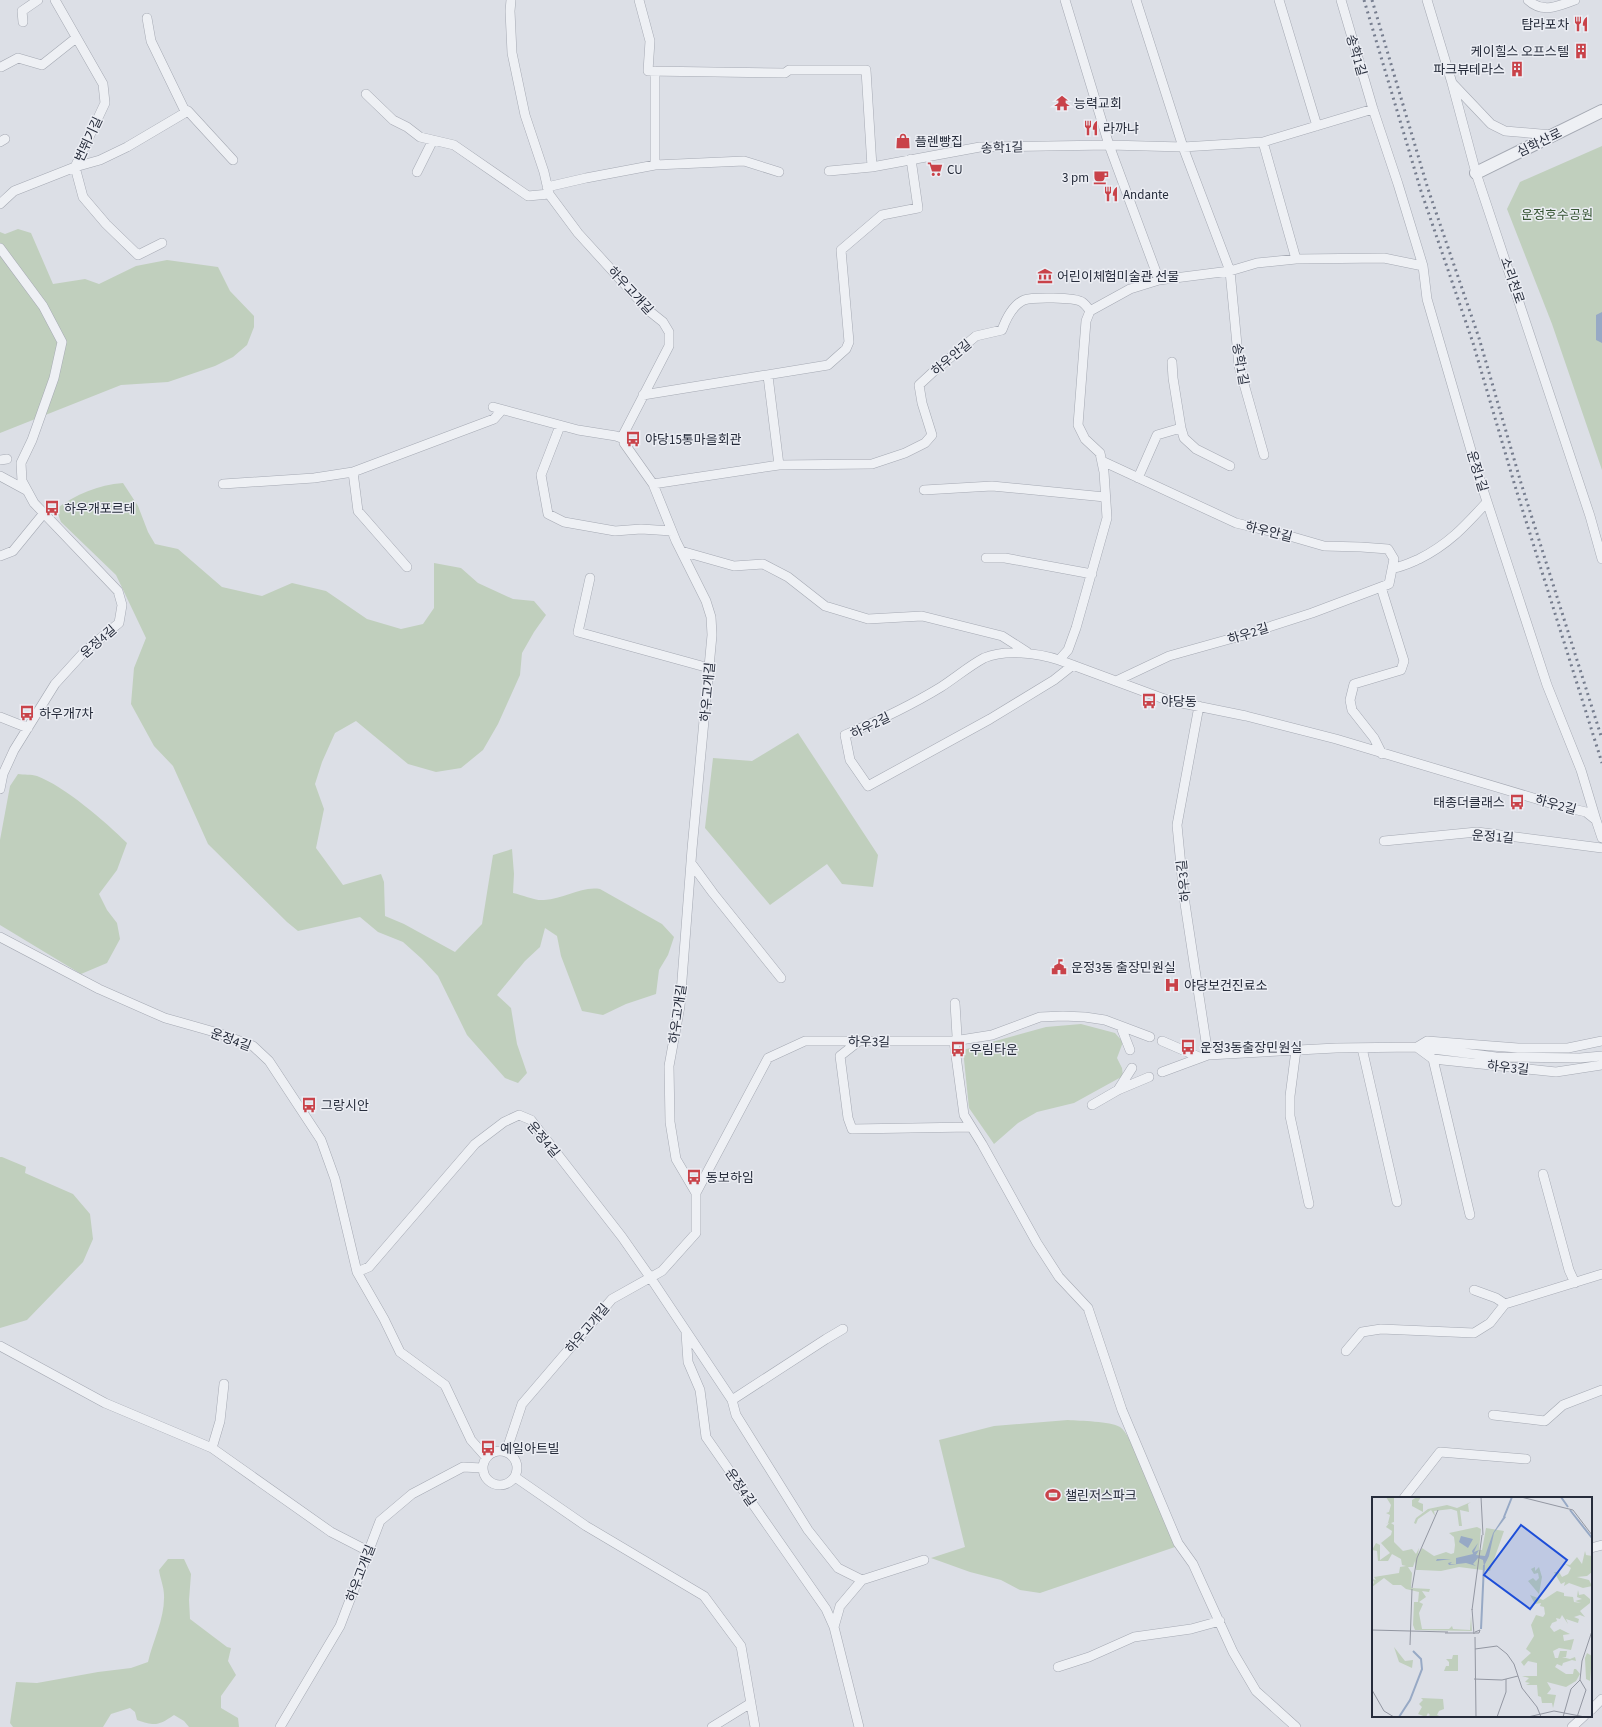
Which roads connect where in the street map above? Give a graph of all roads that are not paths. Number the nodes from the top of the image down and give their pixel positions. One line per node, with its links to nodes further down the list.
1 (38, 0): 13 (street)
2 (55, 0): 14 (street, 번뛰기길)
3 (511, 0): 37 (street, 하우고개길)
4 (639, 0): 16 (street)
5 (1065, 0): 26 (street)
6 (1136, 0): 27 (street, 송학1길)
7 (1279, 0): 22 (street)
8 (1341, 0): 19 (street, 송학1길)
9 (1427, 0): 17 (street, 소리천로)
10 (1528, 0): 11 (street)
11 (1575, 0)
12 (147, 18): 20 (street)
13 (22, 22)
14 (76, 38): 15 (street); 31 (street, 번뛰기길)
15 (0, 65)
16 (655, 71): 30 (street); 32 (street)
17 (1452, 83): 23 (street); 36 (street, 소리천로)
18 (366, 94): 24 (street)
19 (1373, 109): 22 (street, 송학1길); 42 (street, 송학1길)
20 (188, 111): 29 (street); 31 (street)
21 (1602, 111): 23 (street, 심학산로)
22 (1317, 126): 25 (street, 송학1길)
23 (1552, 135): 36 (street, 심학산로)
24 (433, 140): 34 (street); 37 (street)
25 (1264, 142): 27 (street, 송학1길); 41 (street)
26 (1109, 145): 27 (street, 송학1길); 28 (street, 송학1길); 44 (street)
27 (1183, 147): 43 (street, 송학1길)
28 (911, 159): 32 (street, 송학1길); 48 (street)
29 (233, 160)
30 (655, 165): 35 (street); 37 (street)
31 (76, 166): 38 (street, 번뛰기길); 39 (street)
32 (872, 167): 33 (street, 송학1길)
33 (828, 171)
34 (417, 172)
35 (779, 172)
36 (1476, 173): 73 (street, 소리천로)
37 (548, 190): 49 (street, 하우고개길)
38 (1, 202)
39 (162, 243)
40 (0, 248): 64 (street)
41 (1296, 259): 42 (street); 43 (street)
42 (1423, 266): 45 (street, 송학1길)
43 (1230, 272): 44 (street); 55 (street, 송학1길)
44 (1159, 280): 46 (street)
45 (1428, 299): 67 (street, 운정1길)
46 (1090, 311): 56 (street); 57 (street, 하우안길)
47 (1172, 362): 53 (street)
48 (768, 376): 49 (street); 57 (street)
49 (644, 395): 54 (street, 하우고개길)
50 (492, 407): 51 (street)
51 (502, 410): 52 (street); 59 (street)
52 (560, 426): 54 (street); 69 (street)
53 (1181, 428): 58 (street); 61 (street)
54 (624, 439): 63 (street, 하우고개길)
55 (1264, 455)
56 (1102, 461): 61 (street, 하우안길); 66 (street)
57 (779, 465): 63 (street)
58 (1230, 466)
59 (353, 472): 62 (street); 74 (street)
60 (0, 476): 64 (street, 운정4길)
61 (1138, 478): 75 (street, 하우안길)
62 (222, 484)
63 (653, 484): 69 (street, 하우고개길)
64 (26, 490): 68 (street, 운정4길)
65 (924, 490): 66 (street)
66 (1105, 496): 76 (street)
67 (1487, 502): 75 (street); 89 (street, 운정1길)
68 (44, 513): 71 (street); 86 (street, 운정4길)
69 (672, 531): 70 (street, 하우고개길)
70 (681, 551): 79 (street); 82 (street, 하우고개길)
71 (0, 556)
72 (986, 558): 76 (street)
73 (1602, 558)
74 (407, 567)
75 (1393, 568): 78 (street)
76 (1092, 574): 80 (street)
77 (590, 578): 82 (street)
78 (1381, 587): 83 (street, 하우2길); 87 (street)
79 (1030, 654): 80 (street, 하우2길); 81 (street, 하우2길)
80 (1059, 660): 81 (street, 하우2길)
81 (1073, 665): 83 (street, 하우2길)
82 (709, 668): 93 (street, 하우고개길)
83 (1116, 681): 84 (street, 하우2길)
84 (1198, 706): 87 (street, 하우2길); 107 (street, 하우3길)
85 (0, 717): 86 (street)
86 (28, 728): 88 (street, 운정4길)
87 (1382, 754): 89 (street, 하우2길)
88 (0, 789)
89 (1596, 820): 90 (street)
90 (1602, 838)
91 (1384, 841): 92 (street, 운정1길)
92 (1602, 848)
93 (691, 863): 95 (street); 118 (street, 하우고개길)
94 (0, 937): 122 (street, 운정4길)
95 (781, 978)
96 (955, 1003): 100 (street)
97 (1121, 1027): 98 (street, 하우3길); 100 (street, 하우3길); 105 (street)
98 (1150, 1036)
99 (859, 1041): 100 (street, 하우3길); 116 (street); 118 (street, 하우3길)
100 (954, 1041): 116 (street)
101 (1162, 1041): 107 (street, 하우3길)
102 (1602, 1041): 103 (street, 하우3길)
103 (1416, 1047): 104 (street, 하우3길); 108 (street); 109 (street, 하우3길)
104 (1362, 1048): 106 (street, 하우3길); 119 (street)
105 (1130, 1050)
106 (1296, 1050): 107 (street, 하우3길); 120 (street)
107 (1204, 1056): 112 (street, 하우3길)
108 (1602, 1056)
109 (1433, 1059): 110 (street, 하우3길); 121 (street)
110 (1602, 1065)
111 (1132, 1068): 114 (street)
112 (1162, 1072)
113 (1149, 1077): 114 (street)
114 (1118, 1090): 115 (street)
115 (1092, 1105)
116 (971, 1127): 148 (street)
117 (1543, 1174): 125 (street)
118 (696, 1193): 124 (street, 하우고개길)
119 (1397, 1202)
120 (1309, 1204)
121 (1470, 1215)
122 (357, 1272): 124 (street, 운정4길); 138 (street, 운정4길)
123 (1602, 1274): 125 (street)
124 (650, 1277): 129 (street, 운정4길); 137 (street, 하우고개길)
125 (1575, 1282): 127 (street)
126 (1474, 1290): 127 (street)
127 (1505, 1304): 131 (street)
128 (844, 1329): 134 (street)
129 (686, 1332): 134 (street, 운정4길); 149 (street, 운정4길)
130 (0, 1346): 136 (street)
131 (1346, 1351)
132 (224, 1384): 136 (street)
133 (1602, 1390): 135 (street)
134 (732, 1400): 147 (street, 운정4길)
135 (1493, 1415)
136 (212, 1448): 145 (street)
137 (506, 1452): 138 (street); 141 (street)
138 (486, 1457): 140 (street)
139 (1526, 1459): 142 (street)
140 (482, 1468): 141 (street); 145 (street, 하우고개길)
141 (515, 1477): 152 (street)
142 (1405, 1497)
143 (1602, 1545): 144 (street)
144 (1592, 1548)
145 (368, 1552): 155 (street, 하우고개길)
146 (924, 1560): 147 (street)
147 (862, 1580): 149 (street, 운정4길)
148 (1220, 1621): 150 (street); 159 (street)
149 (834, 1627): 158 (street, 운정4길)
150 (1058, 1667)
151 (1602, 1699): 153 (street)
152 (751, 1704): 156 (street); 157 (street)
153 (1592, 1709)
154 (1583, 1717): 160 (street)
155 (280, 1727)
156 (712, 1727)
157 (755, 1727)
158 (859, 1727)
159 (1296, 1727)
160 (1572, 1727)

